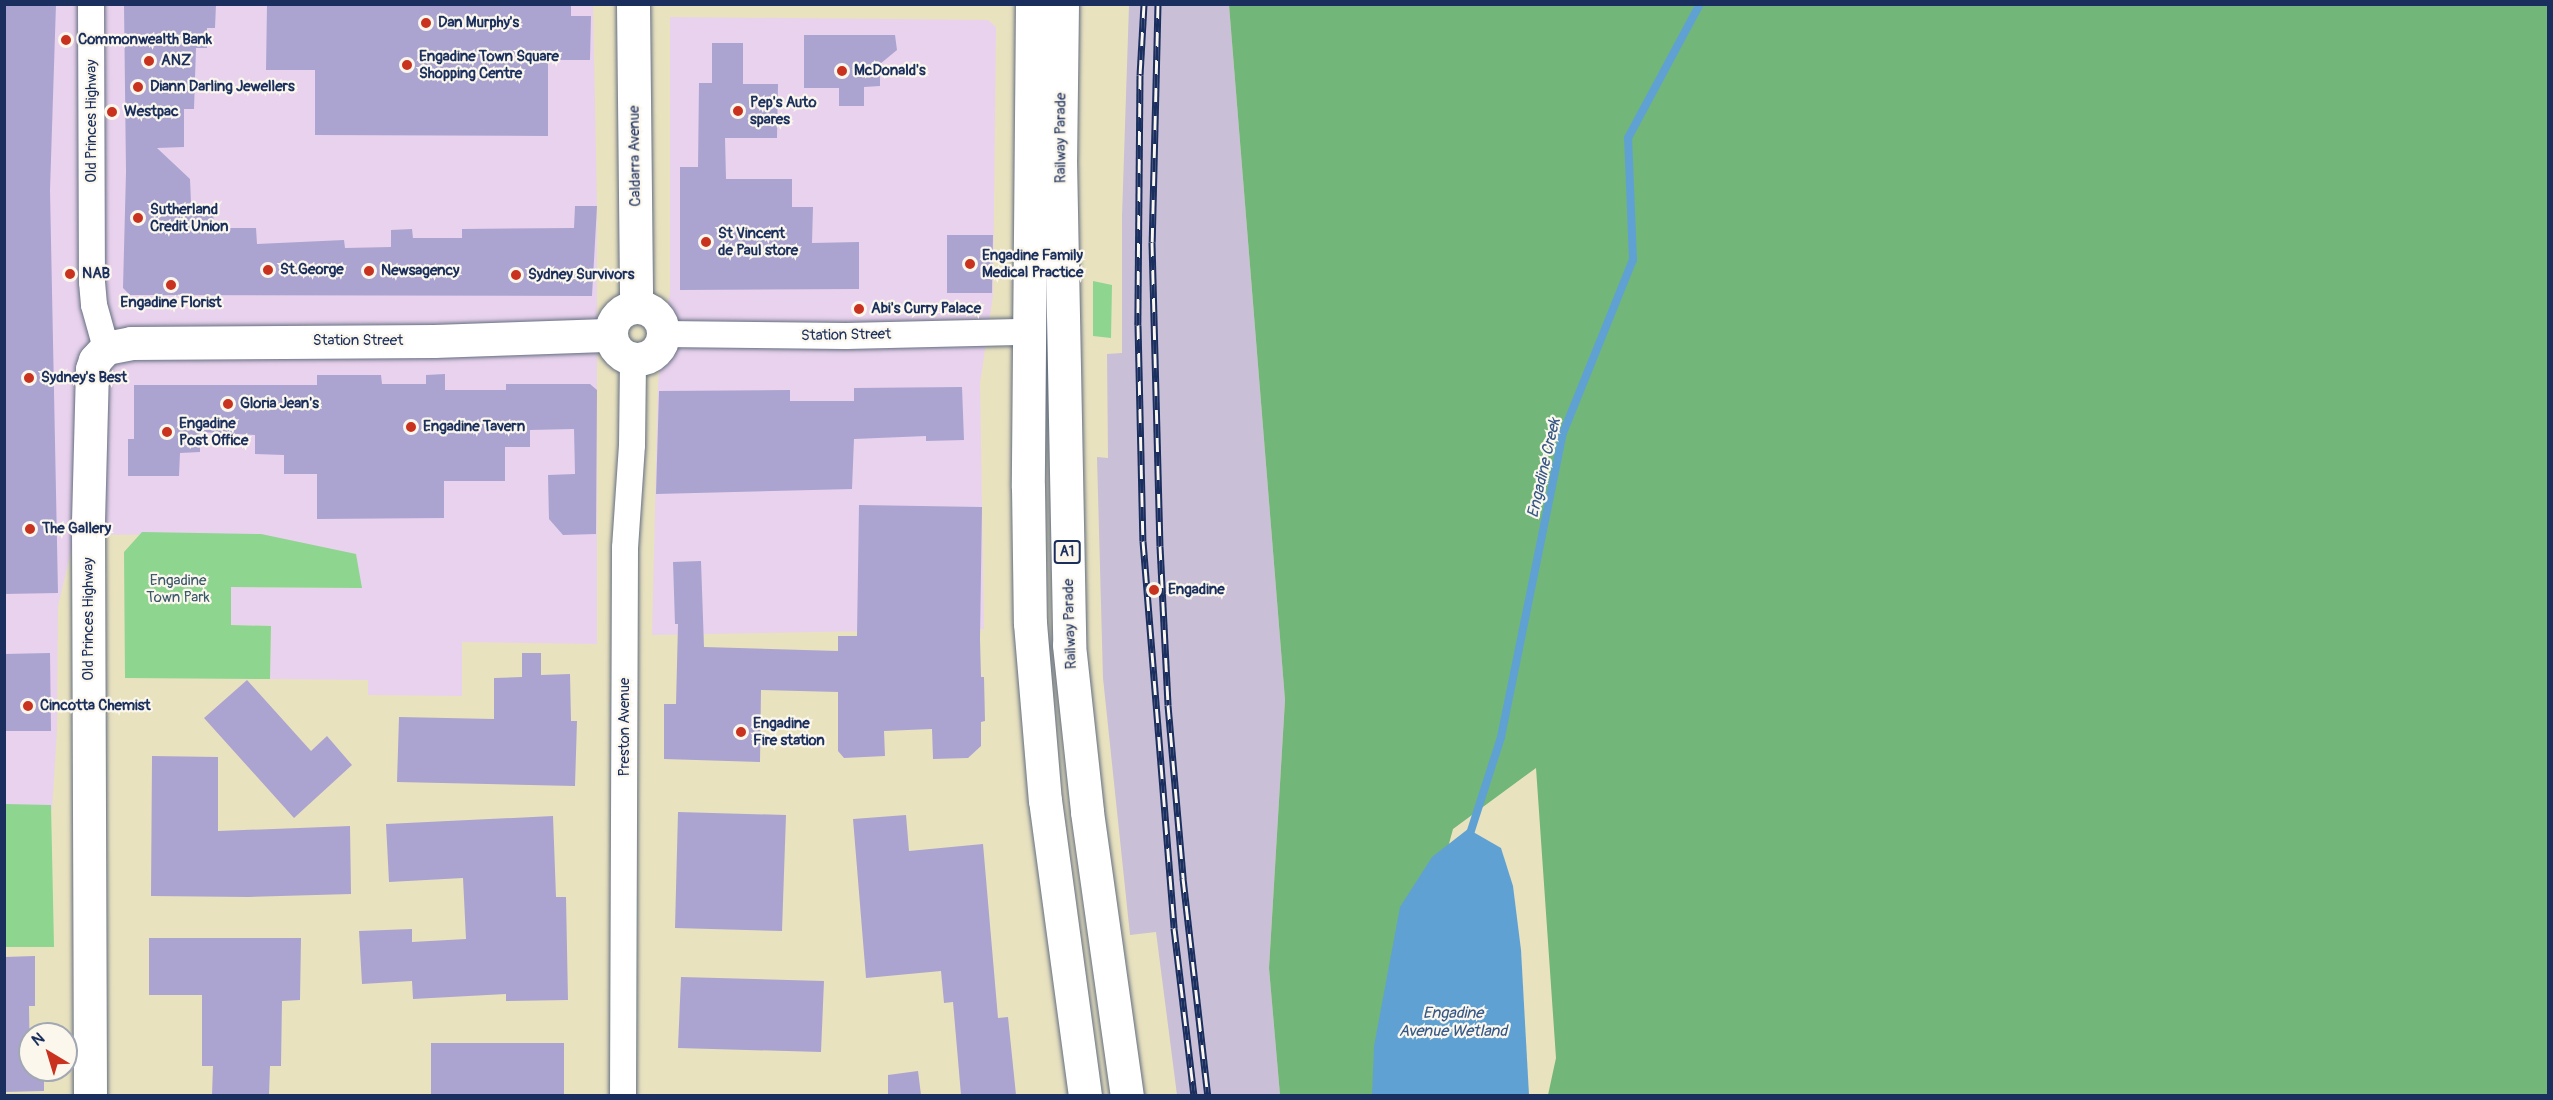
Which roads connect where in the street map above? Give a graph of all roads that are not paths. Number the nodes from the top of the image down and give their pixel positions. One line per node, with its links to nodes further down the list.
1 (92, 4): 9 (street, Old Princes Highway)
2 (633, 4): 5 (main road, Caldarra Avenue)
3 (1032, 4): 6 (main road, Railway Parade)
4 (1062, 4): 14 (main road, Railway Parade / A1)
5 (636, 306): 7 (main road); 8 (main road)
6 (1029, 332): 7 (street, Station Street); 13 (main road, Railway Parade)
7 (664, 334): 10 (main road)
8 (610, 335): 9 (main road, Station Street); 10 (main road)
9 (106, 348): 11 (main road, Old Princes Highway)
10 (633, 360): 12 (street, Preston Avenue)
11 (90, 1095)
12 (624, 1095)
13 (1085, 1095)
14 (1127, 1095)

